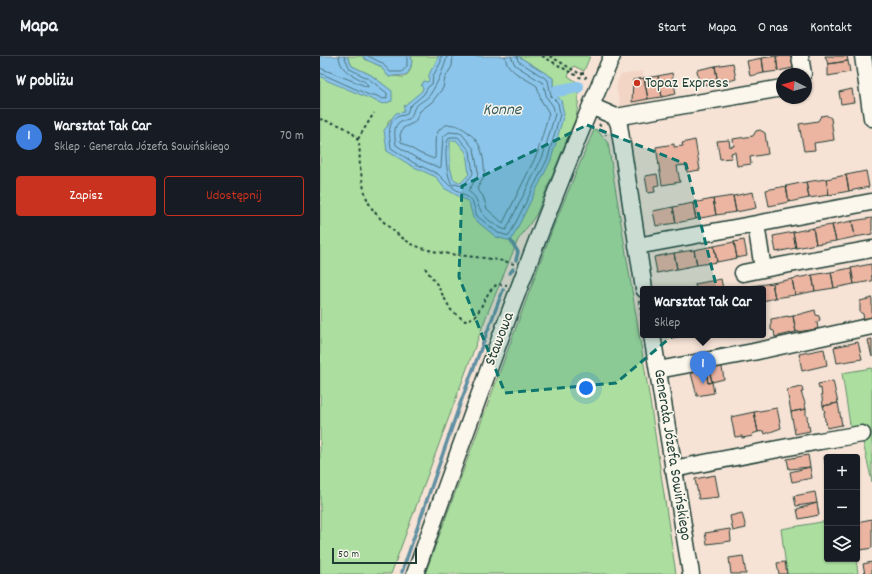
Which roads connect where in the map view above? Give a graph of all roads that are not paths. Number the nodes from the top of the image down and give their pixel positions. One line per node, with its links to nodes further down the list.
1 (612, 56): 6 (street, Stawowa)
2 (800, 56): 4 (street)
3 (863, 56): 8 (street)
4 (802, 68)
5 (776, 89): 7 (street)
6 (591, 106): 7 (street); 21 (street, Stawowa)
7 (616, 117): 11 (street)
8 (872, 118)
9 (871, 202): 10 (street)
10 (756, 224): 11 (street); 13 (street)
11 (637, 246): 15 (street)
12 (872, 248): 13 (street)
13 (763, 268): 14 (street)
14 (742, 273)
15 (644, 286)
16 (872, 326): 18 (street)
17 (653, 338): 18 (street, Generała Józefa Sowińskiego)
18 (658, 370): 20 (street, Generała Józefa Sowińskiego)
19 (862, 434): 20 (street)
20 (674, 469): 22 (street, Generała Józefa Sowińskiego)
21 (415, 574)
22 (691, 574)

